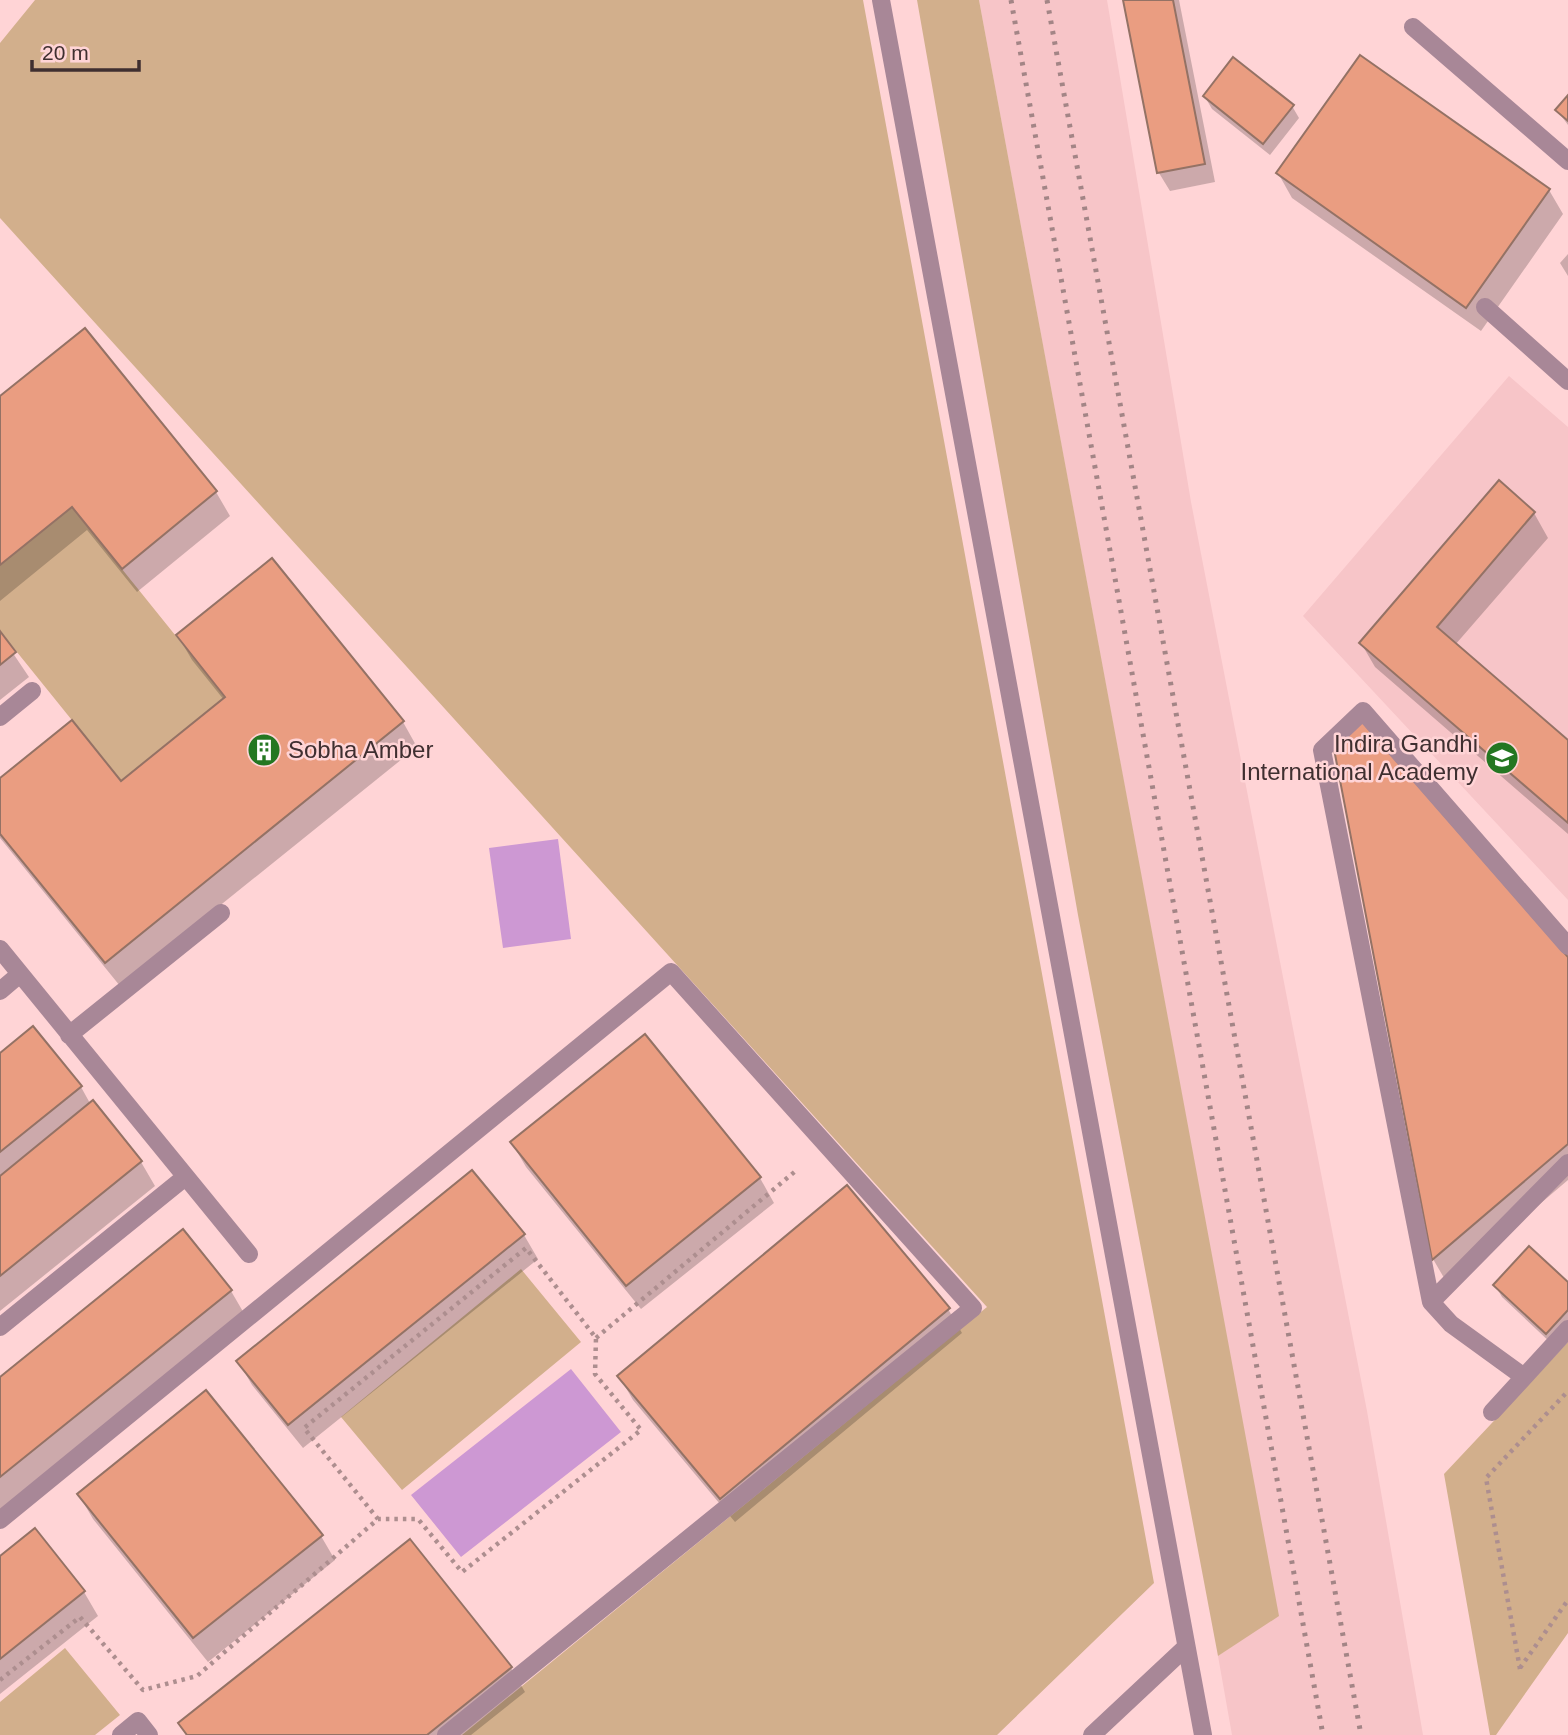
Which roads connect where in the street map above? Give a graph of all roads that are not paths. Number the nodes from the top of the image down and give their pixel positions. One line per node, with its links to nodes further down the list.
1 (881, 0): 23 (street)
2 (1413, 27): 3 (street)
3 (1568, 161)
4 (1485, 307): 5 (street)
5 (1568, 381)
6 (32, 691): 7 (street)
7 (0, 717)
8 (222, 913): 13 (street)
9 (1568, 946): 17 (street)
10 (0, 949): 11 (street)
11 (20, 974): 12 (street); 13 (street)
12 (0, 991)
13 (69, 1035): 15 (street)
14 (1568, 1163): 17 (street)
15 (184, 1178): 16 (street); 18 (street)
16 (249, 1254)
17 (1431, 1302): 20 (street)
18 (0, 1327)
19 (1568, 1329): 20 (street)
20 (1524, 1377): 21 (street)
21 (1492, 1412)
22 (0, 1520): 26 (street)
23 (1185, 1648): 27 (street); 28 (street)
24 (121, 1735): 25 (street)
25 (149, 1735)
26 (446, 1735)
27 (1092, 1735)
28 (1203, 1735)

